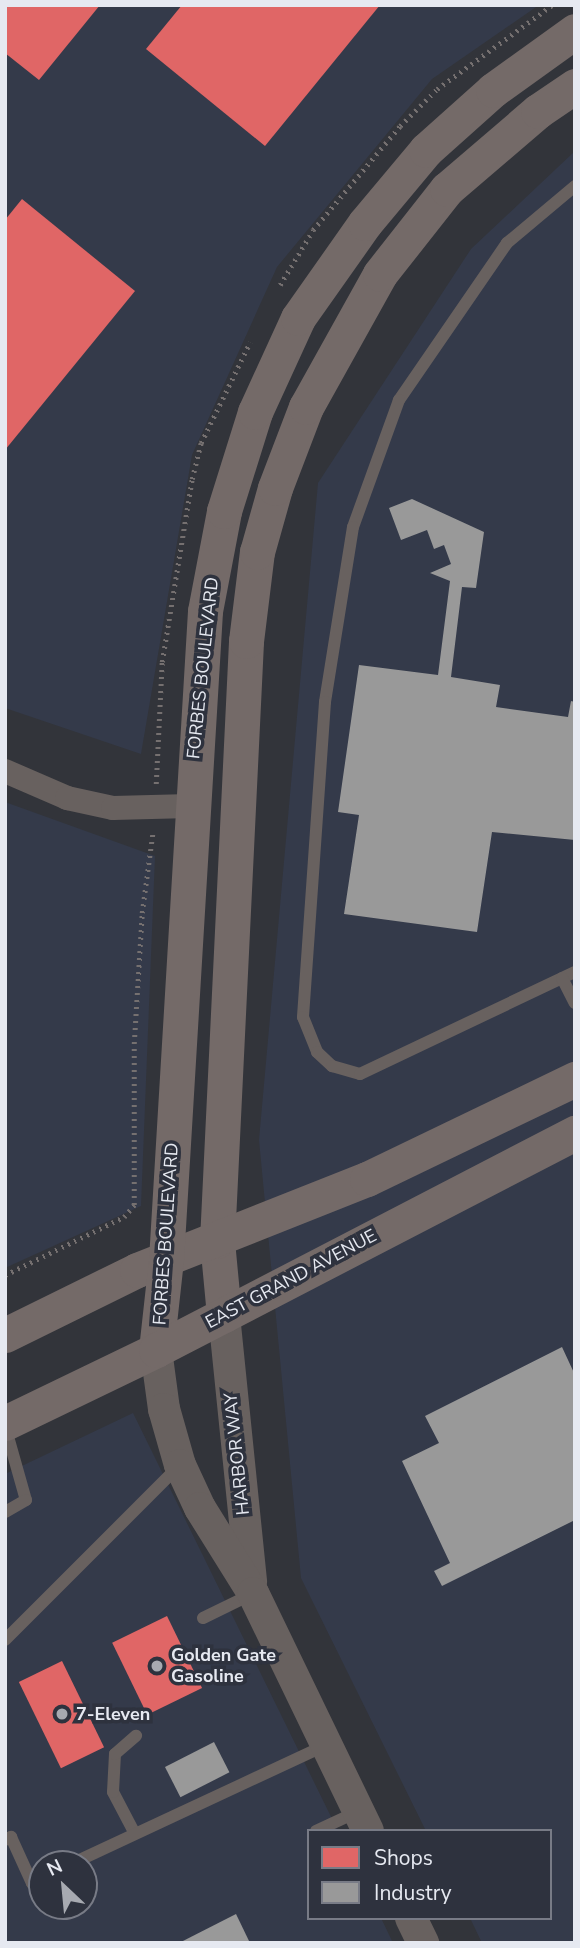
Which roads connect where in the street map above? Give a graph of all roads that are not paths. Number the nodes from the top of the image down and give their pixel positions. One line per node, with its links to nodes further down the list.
1 (575, 31): 5 (main road, FORBES BOULEVARD)
2 (575, 86): 11 (main road)
3 (575, 186): 7 (lane)
4 (5, 771): 5 (street)
5 (190, 806): 12 (main road, FORBES BOULEVARD)
6 (575, 972): 7 (lane)
7 (562, 978): 8 (lane)
8 (575, 1003)
9 (575, 1079): 11 (main road)
10 (575, 1133): 13 (main road, EAST GRAND AVENUE)
11 (217, 1241): 12 (main road); 13 (main road)
12 (166, 1260): 14 (main road); 15 (main road, FORBES BOULEVARD)
13 (224, 1315): 15 (main road, EAST GRAND AVENUE); 19 (street, HARBOR WAY)
14 (5, 1335)
15 (156, 1350): 16 (main road, EAST GRAND AVENUE); 17 (street, HARBOR WAY)
16 (5, 1424): 18 (lane)
17 (180, 1465): 19 (street, HARBOR WAY); 21 (lane)
18 (5, 1512)
19 (253, 1593): 20 (lane); 23 (street, HARBOR WAY)
20 (203, 1618)
21 (5, 1640)
22 (136, 1736): 26 (lane)
23 (326, 1745): 24 (street, HARBOR WAY); 26 (lane)
24 (363, 1821): 25 (lane)
25 (330, 1829)
26 (134, 1832): 28 (lane)
27 (5, 1840): 29 (lane)
28 (98, 1850)
29 (28, 1874)
30 (412, 1920): 31 (street)
31 (423, 1943)

